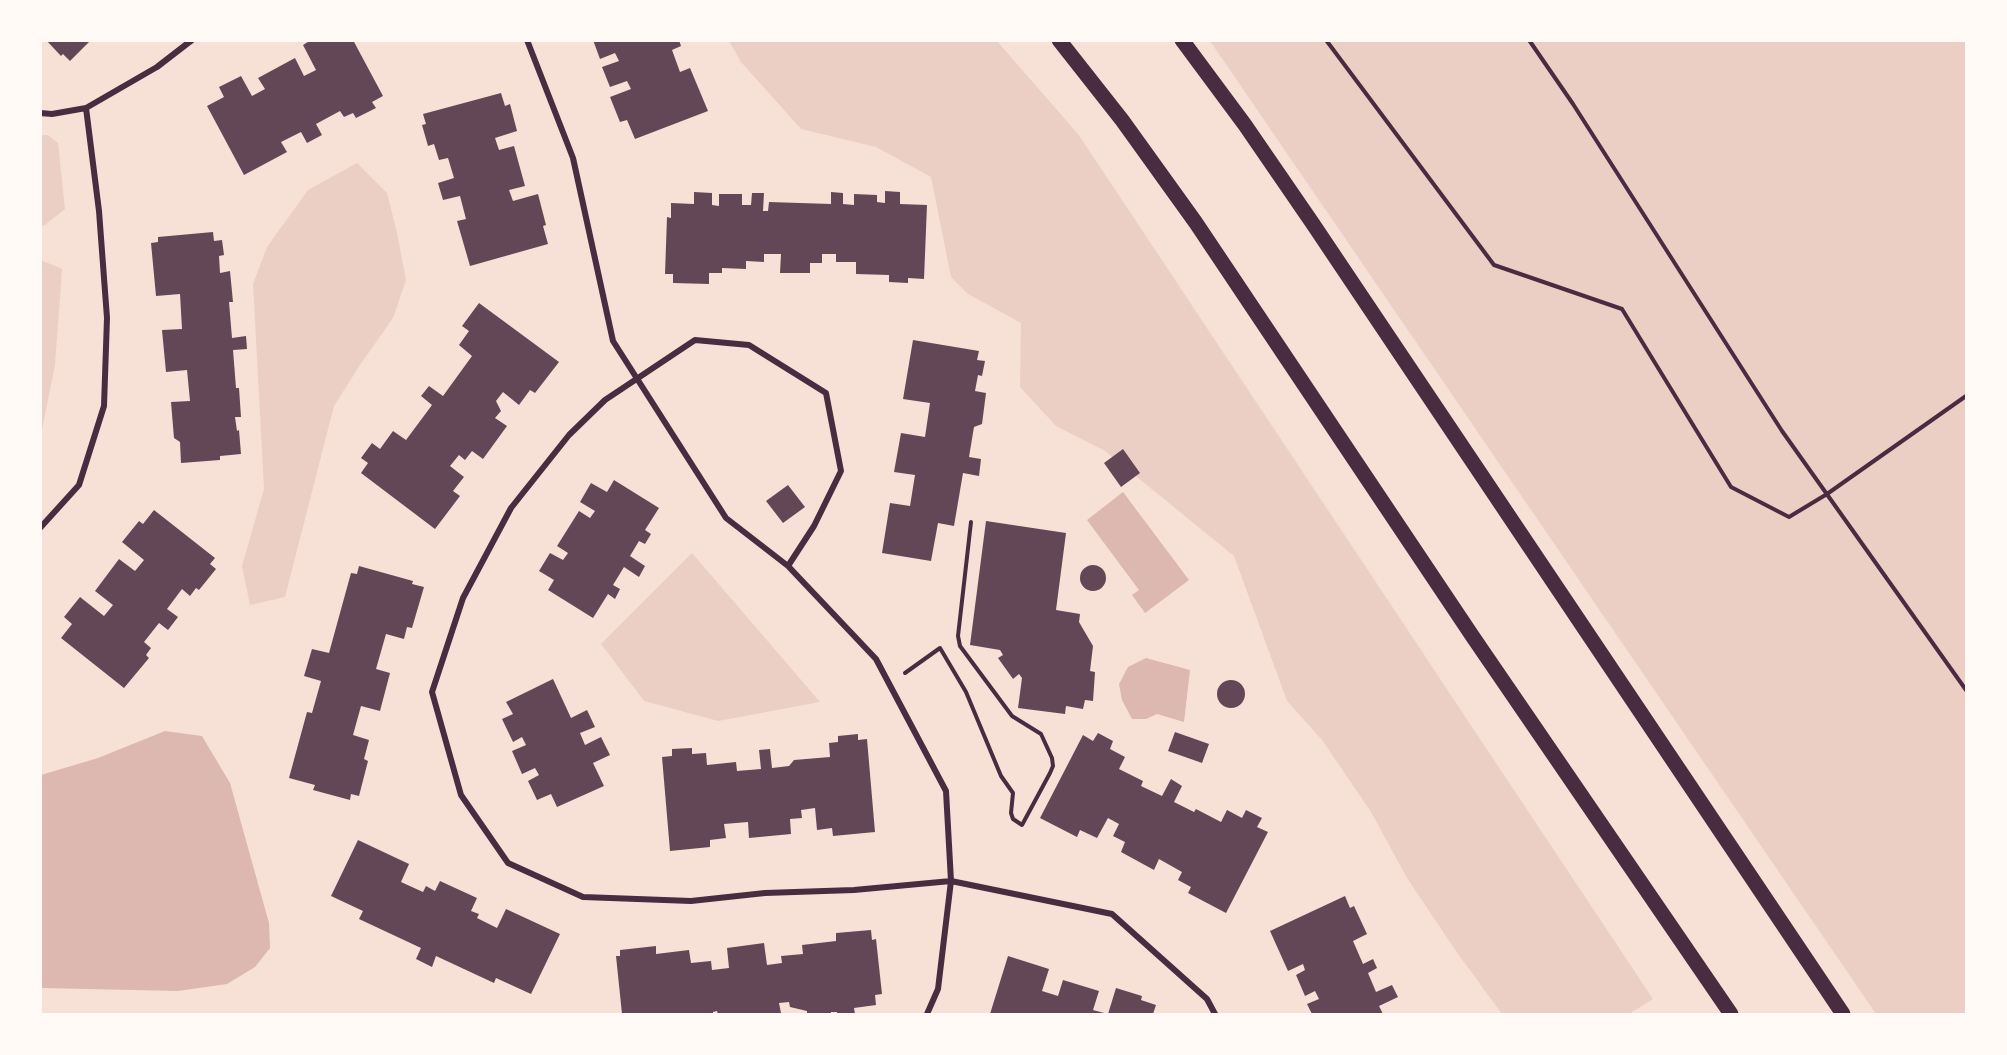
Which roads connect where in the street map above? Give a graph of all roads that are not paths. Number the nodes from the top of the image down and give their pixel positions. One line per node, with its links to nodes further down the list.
1 (192, 40): 5 (street)
2 (527, 40): 7 (street)
3 (1059, 40): 13 (main road)
4 (1182, 40): 14 (main road)
5 (86, 108): 6 (street); 8 (street)
6 (40, 113)
7 (637, 378): 9 (street); 9 (street); 10 (street)
8 (40, 528)
9 (788, 566): 10 (street)
10 (951, 881): 11 (street); 12 (street)
11 (927, 1014)
12 (1215, 1014)
13 (1731, 1014)
14 (1843, 1014)

